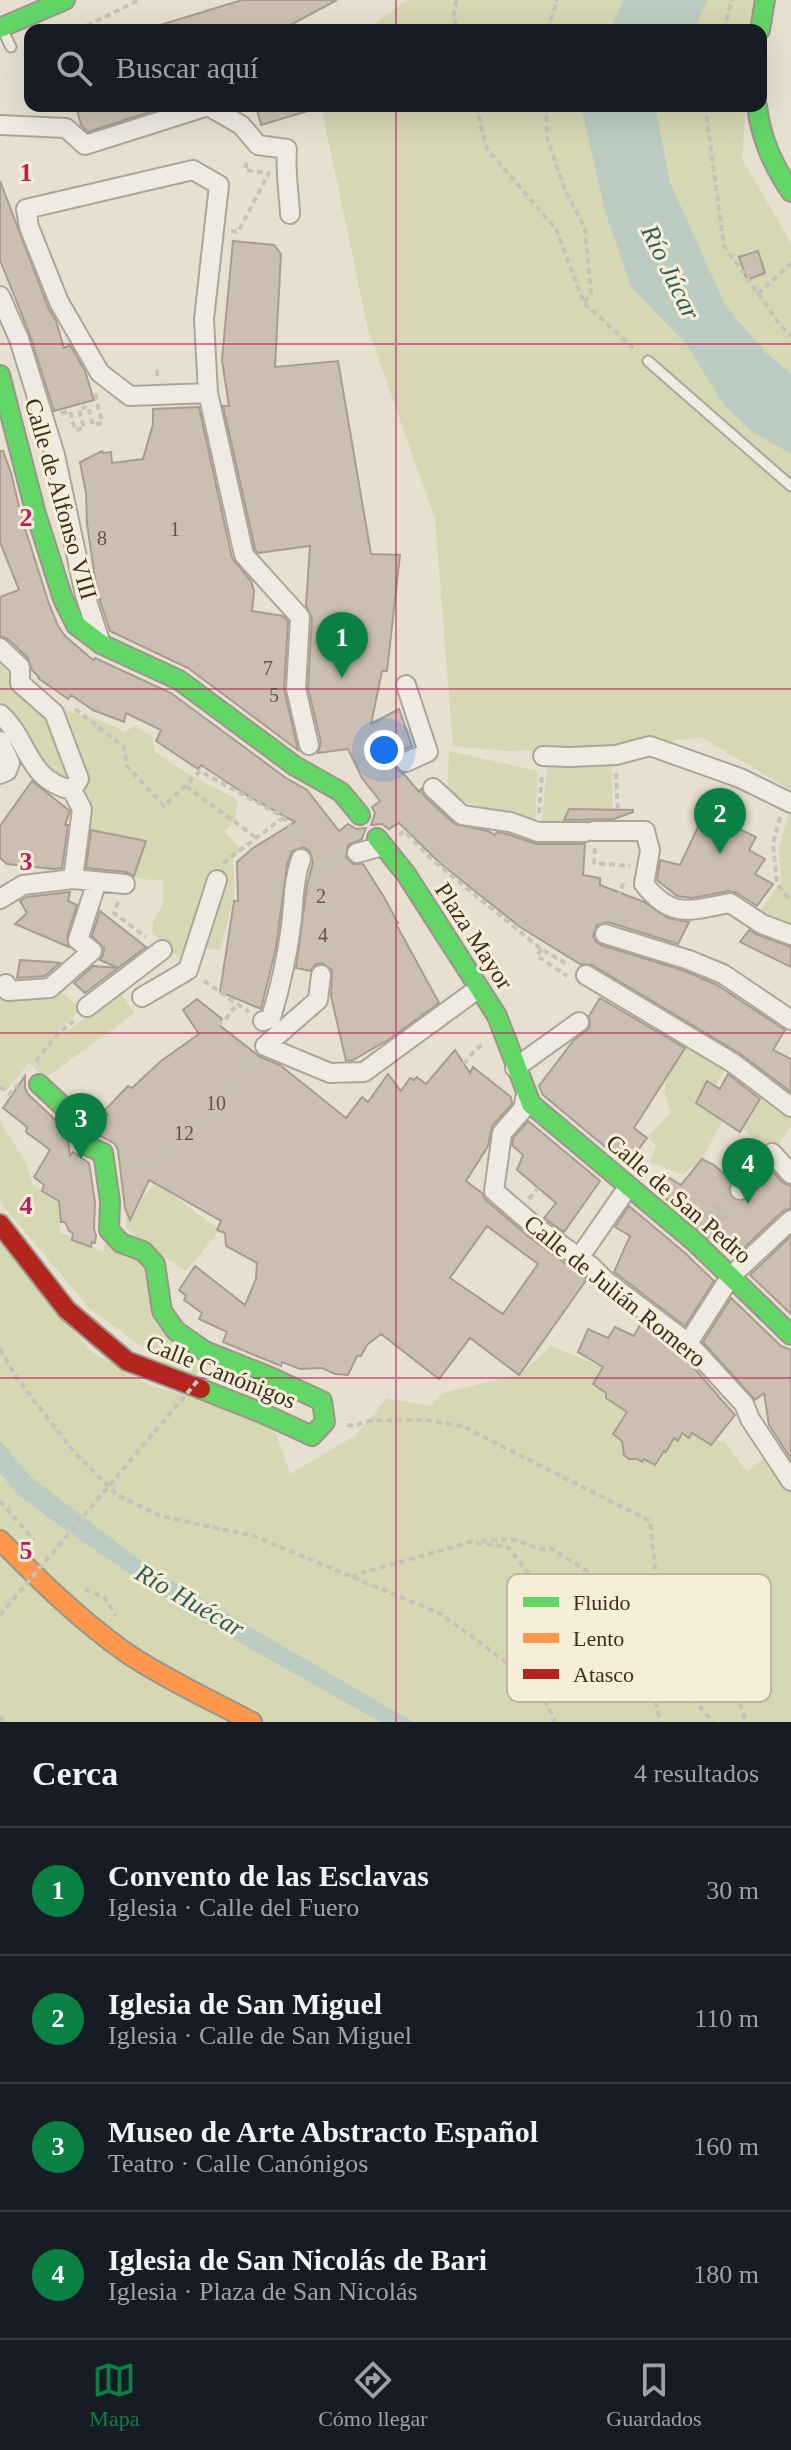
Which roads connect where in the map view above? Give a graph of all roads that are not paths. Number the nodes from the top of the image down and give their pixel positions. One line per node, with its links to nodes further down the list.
1 (65, 0): 4 (street)
2 (765, 0): 3 (street)
3 (761, 24)
4 (6, 25): 5 (lane)
5 (11, 47)
6 (189, 112): 9 (street)
7 (218, 112): 11 (street)
8 (758, 112): 10 (street)
9 (0, 125)
10 (791, 192)
11 (290, 214)
12 (0, 296): 18 (street)
13 (648, 361): 17 (lane)
14 (0, 375): 16 (street, Calle de Alfonso VIII)
15 (208, 393): 15 (street); 23 (street)
16 (4, 400): 18 (street, Calle de Alfonso VIII)
17 (791, 486)
18 (101, 644): 30 (street, Calle de Alfonso VIII)
19 (0, 648): 28 (street)
20 (406, 685): 25 (street)
21 (0, 714): 28 (street)
22 (0, 741): 26 (street)
23 (309, 745)
24 (543, 756): 29 (street)
25 (406, 762)
26 (0, 774)
27 (433, 788): 39 (street)
28 (72, 790): 33 (street)
29 (788, 802)
30 (360, 815)
31 (357, 853): 44 (street, Plaza Mayor)
32 (301, 859): 48 (street)
33 (73, 879): 35 (street); 37 (street)
34 (217, 880): 45 (street)
35 (97, 881): 36 (street); 43 (street)
36 (125, 884)
37 (0, 899)
38 (605, 934): 47 (street)
39 (791, 935)
40 (162, 950): 46 (street)
41 (321, 975): 44 (street)
42 (579, 977): 53 (street)
43 (0, 987)
44 (479, 988): 50 (street, Plaza Mayor)
45 (142, 997)
46 (87, 1007)
47 (791, 1020)
48 (263, 1021)
49 (579, 1022): 50 (street)
50 (515, 1068): 52 (street, Plaza Mayor)
51 (32, 1079): 58 (street, Calle Canónigos)
52 (529, 1099): 55 (street, Calle de San Pedro); 59 (street, Calle de Julián Romero)
53 (791, 1107)
54 (791, 1174): 56 (street)
55 (628, 1187): 59 (street); 60 (street, Calle de San Pedro)
56 (740, 1190)
57 (791, 1220): 60 (street)
58 (0, 1224)
59 (579, 1258): 62 (street, Calle de Julián Romero)
60 (731, 1276): 61 (street, Calle de San Pedro); 62 (street)
61 (791, 1335)
62 (688, 1343): 63 (street, Calle de Julián Romero)
63 (791, 1481)
64 (0, 1540): 65 (street)
65 (252, 1722)

